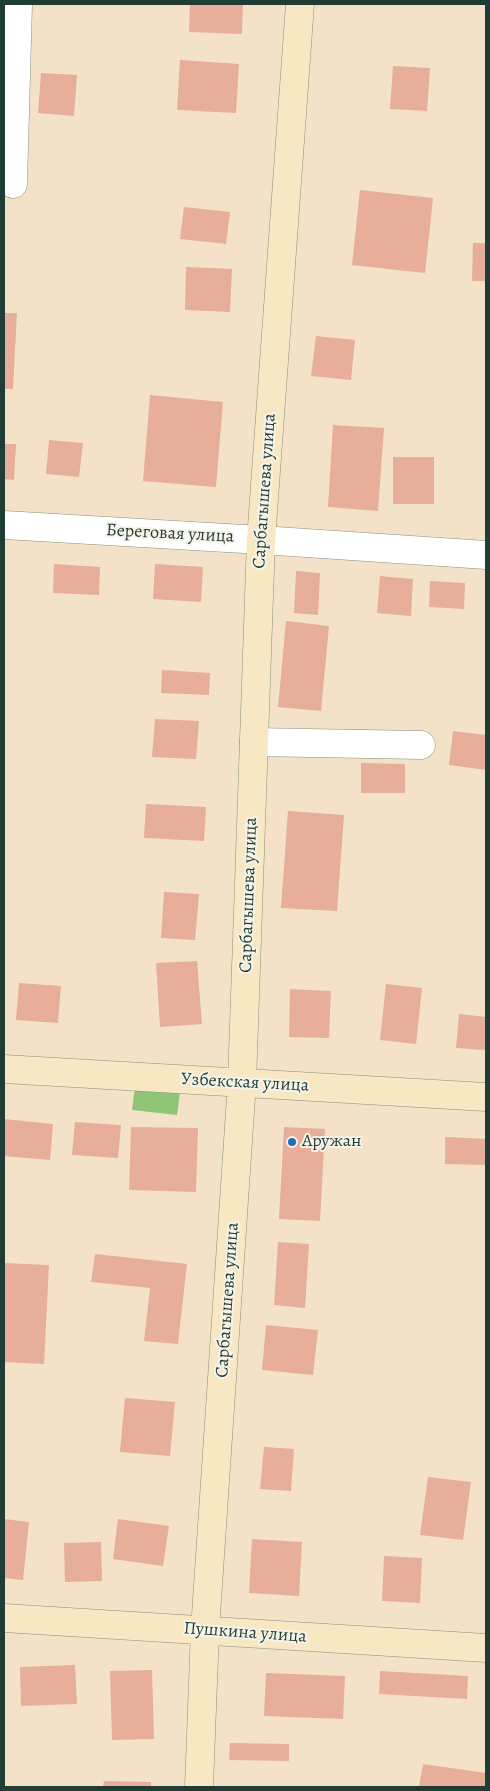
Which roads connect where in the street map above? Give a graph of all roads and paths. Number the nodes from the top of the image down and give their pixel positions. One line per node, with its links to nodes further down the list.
1 (18, 4): 3 (street)
2 (300, 4): 5 (street, Сарбагышева улица)
3 (13, 184)
4 (4, 525): 5 (street, Береговая улица)
5 (261, 540): 6 (street, Береговая улица); 7 (street, Сарбагышева улица)
6 (486, 555)
7 (254, 742): 8 (street); 10 (street, Сарбагышева улица)
8 (421, 745)
9 (4, 1068): 10 (street, Узбекская улица)
10 (242, 1082): 11 (street, Узбекская улица); 13 (street, Сарбагышева улица)
11 (486, 1097)
12 (4, 1618): 13 (street, Пушкина улица)
13 (205, 1630): 14 (street, Пушкина улица); 15 (street, Сарбагышева улица)
14 (486, 1648)
15 (199, 1787)

